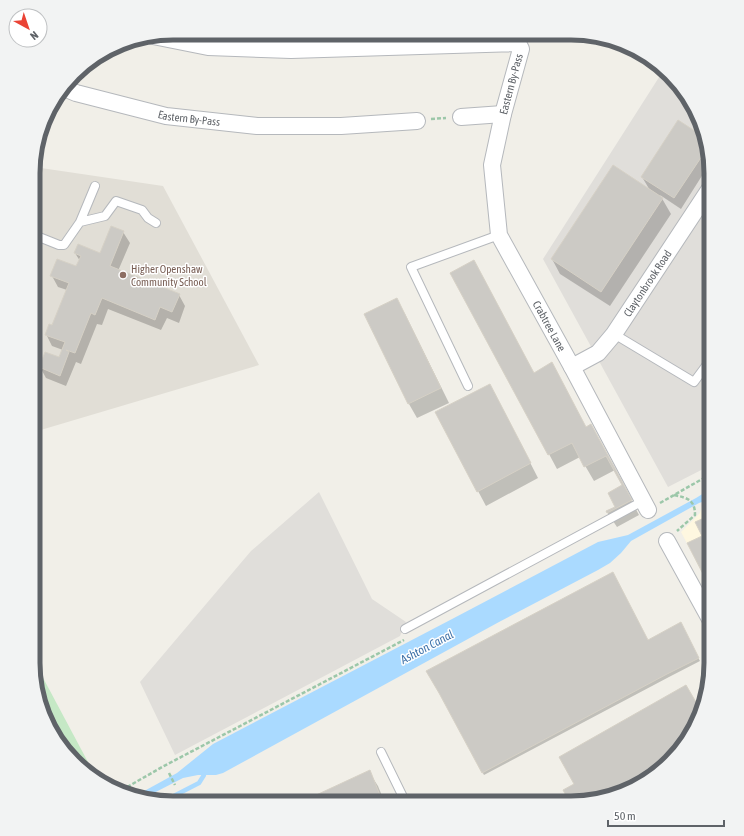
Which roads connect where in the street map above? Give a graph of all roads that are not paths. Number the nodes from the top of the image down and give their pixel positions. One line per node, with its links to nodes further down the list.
1 (173, 40): 3 (street, Eastern By-Pass)
2 (69, 90): 5 (street, Eastern By-Pass)
3 (502, 114): 4 (street); 6 (street, Eastern By-Pass)
4 (461, 117)
5 (417, 121)
6 (500, 131): 11 (street, Crabtree Lane)
7 (95, 186): 9 (lane)
8 (704, 198): 13 (street, Claytonbrook Road)
9 (80, 222): 10 (lane); 12 (lane)
10 (156, 223)
11 (499, 235): 14 (street, Crabtree Lane); 16 (lane)
12 (40, 237)
13 (614, 334): 14 (street, Claytonbrook Road); 15 (lane)
14 (572, 368): 17 (street, Crabtree Lane)
15 (704, 368)
16 (468, 386)
17 (646, 506): 20 (lane)
18 (667, 541): 19 (street)
19 (704, 608)
20 (406, 629)
21 (381, 752): 22 (lane)
22 (403, 796)

